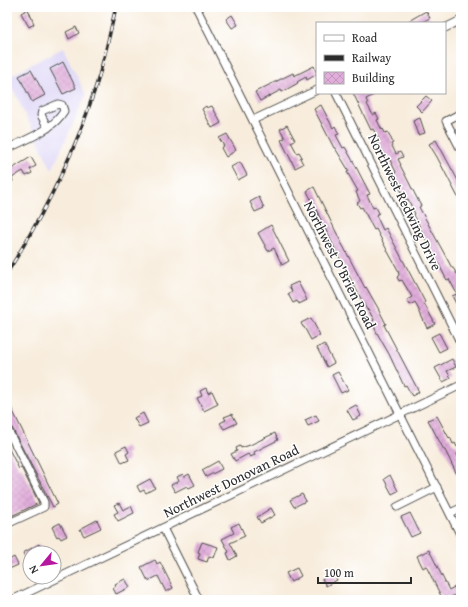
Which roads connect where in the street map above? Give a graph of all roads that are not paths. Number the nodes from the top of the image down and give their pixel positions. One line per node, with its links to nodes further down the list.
1 (198, 8): 7 (street, Northwest O'Brien Road)
2 (461, 20): 3 (street)
3 (446, 28)
4 (316, 90): 7 (street)
5 (336, 94): 11 (street, Northwest Redwing Drive)
6 (461, 113): 10 (street)
7 (253, 120): 13 (street, Northwest O'Brien Road)
8 (48, 128): 9 (street)
9 (7, 149)
10 (461, 150)
11 (461, 344)
12 (461, 386): 13 (street, Northwest Donovan Road)
13 (400, 414): 15 (street, Northwest O'Brien Road); 20 (street, Northwest Donovan Road)
14 (7, 428): 19 (street)
15 (437, 487): 16 (street); 18 (street, Northwest O'Brien Road)
16 (397, 507)
17 (461, 508): 18 (street)
18 (450, 513): 21 (street, Northwest O'Brien Road)
19 (7, 524)
20 (163, 528): 22 (street, Northwest Donovan Road); 23 (street)
21 (461, 536)
22 (12, 600)
23 (199, 600)

